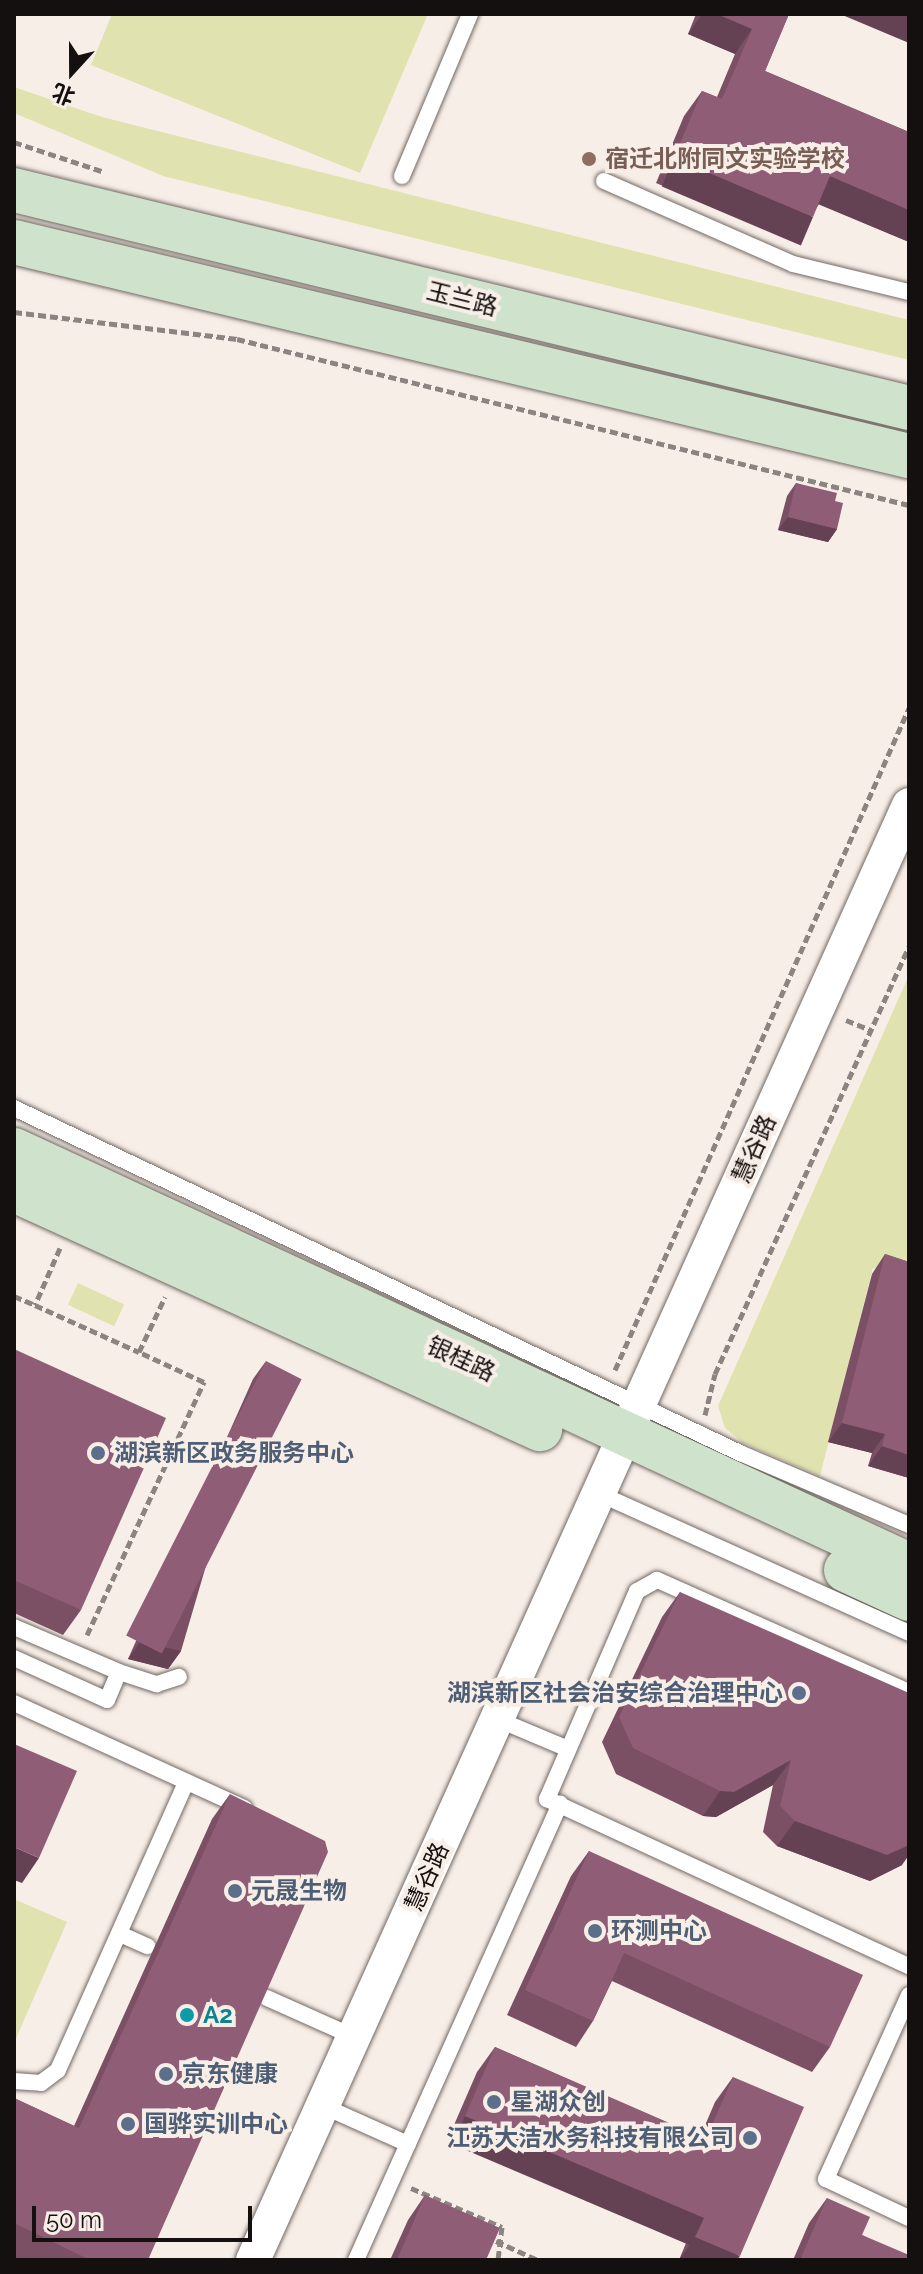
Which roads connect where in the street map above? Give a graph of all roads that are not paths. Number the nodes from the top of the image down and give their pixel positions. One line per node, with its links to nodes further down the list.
1 (470, 14): 3 (lane)
2 (14, 175): 6 (street)
3 (402, 176)
4 (604, 181): 10 (lane)
5 (14, 190): 6 (street, 玉兰路)
6 (133, 219): 11 (street, 玉兰路)
7 (14, 242): 9 (street, 玉兰路)
8 (14, 259): 9 (street)
9 (123, 268): 12 (street, 玉兰路)
10 (909, 292)
11 (909, 408)
12 (909, 456)
13 (909, 805): 18 (street, 慧谷路)
14 (909, 862): 18 (street, 慧谷路)
15 (14, 1108): 18 (lane)
16 (14, 1150): 18 (street, 银桂路)
17 (14, 1190): 18 (street, 银桂路)
18 (630, 1447): 19 (lane); 20 (street, 银桂路); 21 (street, 银桂路); 23 (lane); 29 (street, 慧谷路)
19 (909, 1525)
20 (909, 1565)
21 (909, 1599)
22 (14, 1627): 25 (lane)
23 (909, 1633)
24 (14, 1658): 25 (lane)
25 (119, 1672): 26 (lane)
26 (179, 1677)
27 (909, 1692): 30 (lane)
28 (14, 1703): 31 (lane)
29 (497, 1719): 30 (lane); 39 (street, 慧谷路)
30 (568, 1749): 32 (lane)
31 (186, 1782): 33 (lane); 34 (lane)
32 (560, 1804): 36 (lane); 42 (lane)
33 (256, 1814)
34 (120, 1934): 35 (lane); 40 (lane)
35 (147, 1946)
36 (909, 1966)
37 (909, 1995): 43 (lane)
38 (267, 1998): 39 (lane)
39 (354, 2037): 41 (street, 慧谷路)
40 (14, 2081)
41 (323, 2106): 42 (lane); 44 (street, 慧谷路)
42 (408, 2144): 45 (lane)
43 (909, 2218)
44 (253, 2260)
45 (356, 2260)

